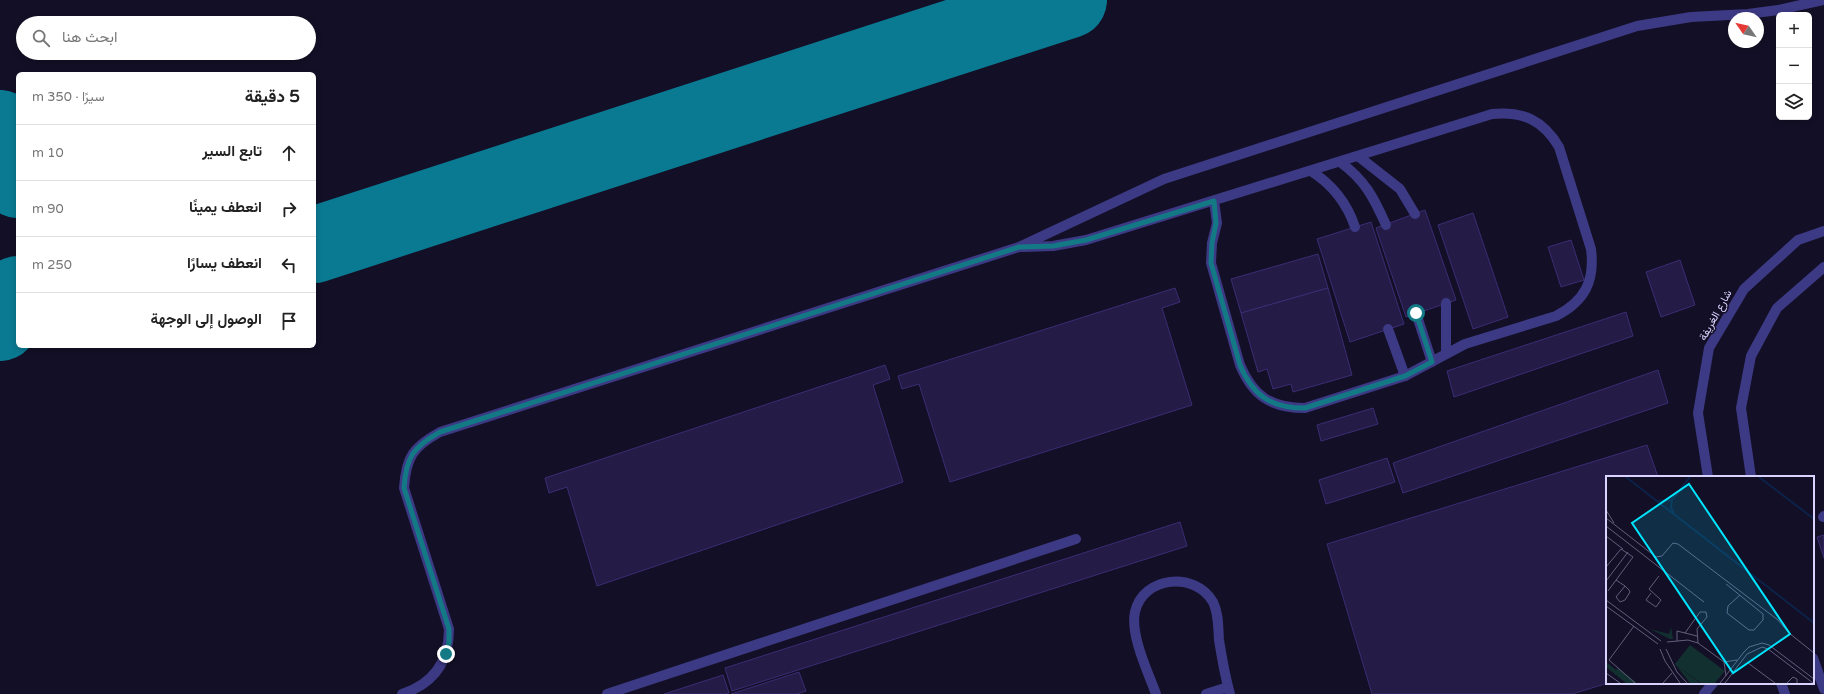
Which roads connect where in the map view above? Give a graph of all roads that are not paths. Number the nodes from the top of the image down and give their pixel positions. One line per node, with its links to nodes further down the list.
1 (1823, 0): 10 (street)
2 (1358, 156): 3 (street); 6 (street); 15 (street)
3 (1340, 162): 4 (street); 7 (street)
4 (1312, 171): 5 (street); 8 (street)
5 (1214, 201): 10 (street); 17 (street)
6 (1415, 214)
7 (1386, 225)
8 (1355, 227)
9 (1824, 231): 18 (street, شارع الغريفة)
10 (1019, 247): 26 (street)
11 (1824, 267): 19 (street)
12 (1446, 303): 15 (street)
13 (1416, 313): 16 (street)
14 (1388, 329): 17 (street)
15 (1446, 354): 16 (street)
16 (1432, 362): 17 (street)
17 (1405, 376)
18 (1708, 476)
19 (1751, 476)
20 (1076, 539): 27 (street)
21 (1814, 661): 24 (street)
22 (1712, 684): 30 (street)
23 (1781, 684): 31 (street)
24 (1824, 689)
25 (1229, 690): 28 (street); 29 (street)
26 (402, 694)
27 (607, 694)
28 (1156, 694)
29 (1206, 694)
30 (1704, 694)
31 (1785, 694)

